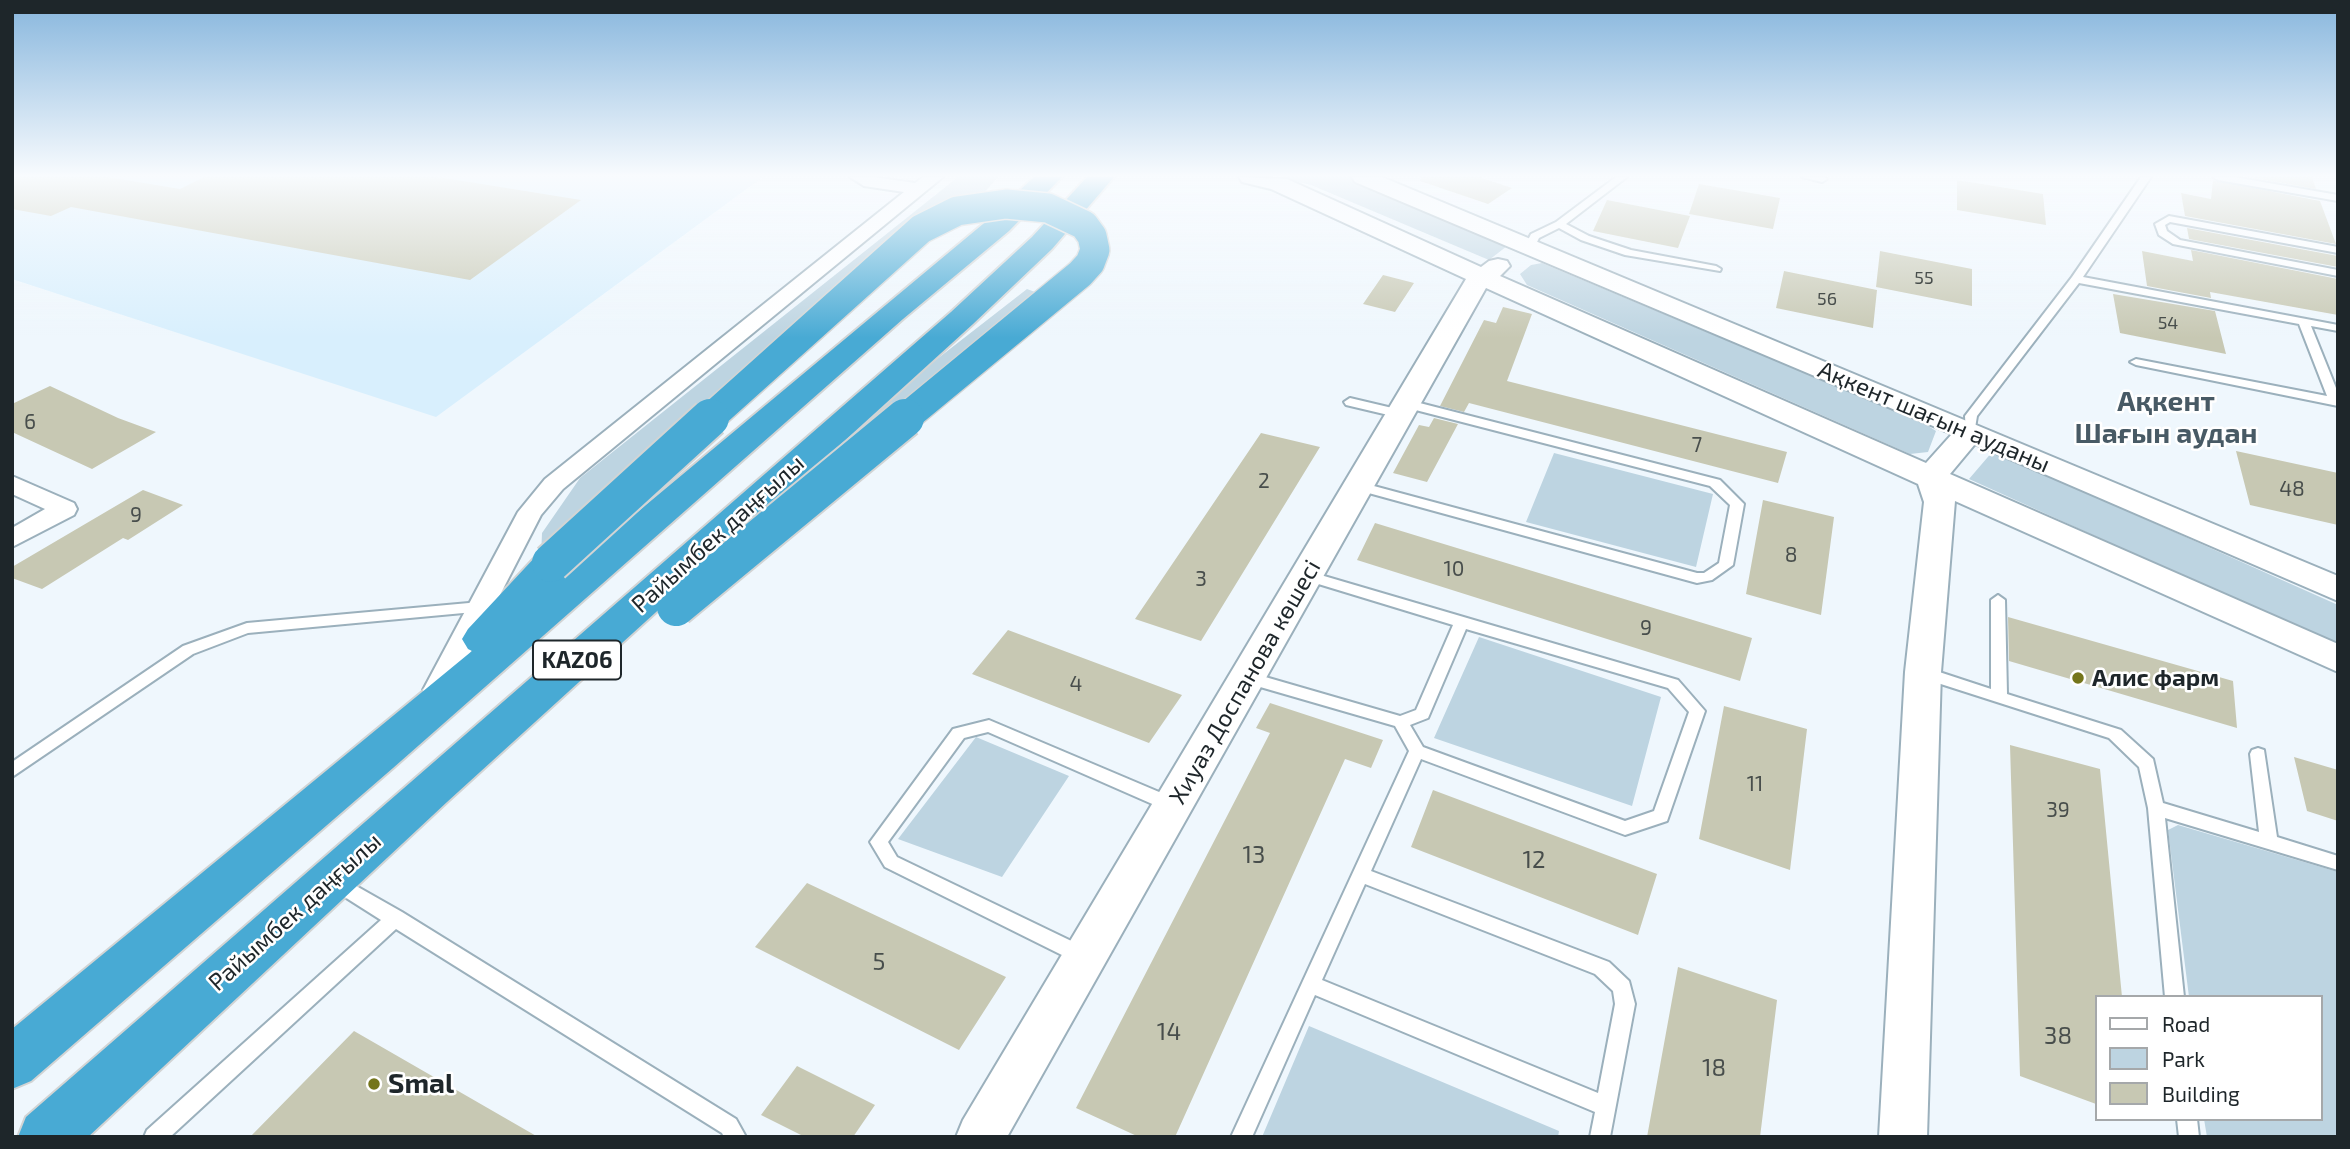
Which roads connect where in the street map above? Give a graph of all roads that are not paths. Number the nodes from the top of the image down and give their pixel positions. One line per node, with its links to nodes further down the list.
1 (867, 231): 33 (street)
2 (919, 231): 38 (highway, bridge)
3 (992, 231): 43 (highway, KАZ06)
4 (1053, 231): 45 (highway, Райымбек даңғылы / KАZ06)
5 (1088, 231): 45 (highway, bridge)
6 (1380, 231): 17 (street)
7 (1493, 231): 13 (street, Ақкент шағын ауданы)
8 (1546, 231): 13 (lane)
9 (1571, 231): 15 (lane)
10 (2109, 231): 18 (lane)
11 (2162, 231): 16 (lane)
12 (2232, 231): 14 (lane)
13 (1530, 246): 17 (street, Хиуаз Доспанова көшесі); 25 (street, Ақкент шағын ауданы)
14 (2338, 250)
15 (1716, 269)
16 (2338, 272)
17 (1481, 277): 24 (street, Хиуаз Доспанова көшесі); 26 (street)
18 (2076, 279): 19 (lane); 25 (lane)
19 (2304, 322): 20 (lane); 23 (lane)
20 (2338, 328)
21 (2136, 362): 23 (lane)
22 (1350, 402): 24 (lane)
23 (2336, 402)
24 (1404, 409): 28 (street, Хиуаз Доспанова көшесі); 28 (lane)
25 (1970, 431): 26 (street); 31 (street, Ақкент шағын ауданы)
26 (1931, 477): 35 (street); 36 (street)
27 (12, 484): 29 (street)
28 (1359, 486): 30 (street, Хиуаз Доспанова көшесі)
29 (12, 539)
30 (1307, 576): 34 (lane); 37 (street, Хиуаз Доспанова көшесі)
31 (2338, 589)
32 (1998, 600): 39 (lane)
33 (480, 607): 38 (street); 44 (lane)
34 (1461, 622): 40 (lane); 41 (lane)
35 (2338, 659)
36 (1923, 673): 39 (lane); 64 (street)
37 (1248, 678): 40 (lane); 46 (street, Хиуаз Доспанова көшесі)
38 (437, 690): 43 (highway)
39 (1999, 697): 47 (lane)
40 (1399, 722): 41 (lane)
41 (1417, 751): 50 (lane)
42 (2258, 754): 48 (lane)
43 (377, 757): 56 (highway, KАZ06)
44 (12, 772)
45 (431, 789): 51 (highway, Райымбек даңғылы / KАZ06)
46 (1173, 805): 53 (street, Хиуаз Доспанова көшесі); 53 (lane)
47 (2156, 808): 48 (lane); 55 (lane)
48 (2269, 842): 49 (lane)
49 (2338, 863)
50 (1361, 875): 54 (lane); 57 (lane)
51 (330, 880): 52 (lane); 58 (highway, Райымбек даңғылы / KАZ06)
52 (396, 918): 59 (lane); 60 (lane)
53 (1085, 957): 61 (street, Хиуаз Доспанова көшесі)
54 (1310, 984): 57 (lane); 62 (lane)
55 (2175, 995)
56 (12, 1063)
57 (1607, 1107): 63 (lane)
58 (46, 1137)
59 (154, 1137)
60 (736, 1137)
61 (980, 1137)
62 (1241, 1137)
63 (1600, 1137)
64 (1903, 1137)

